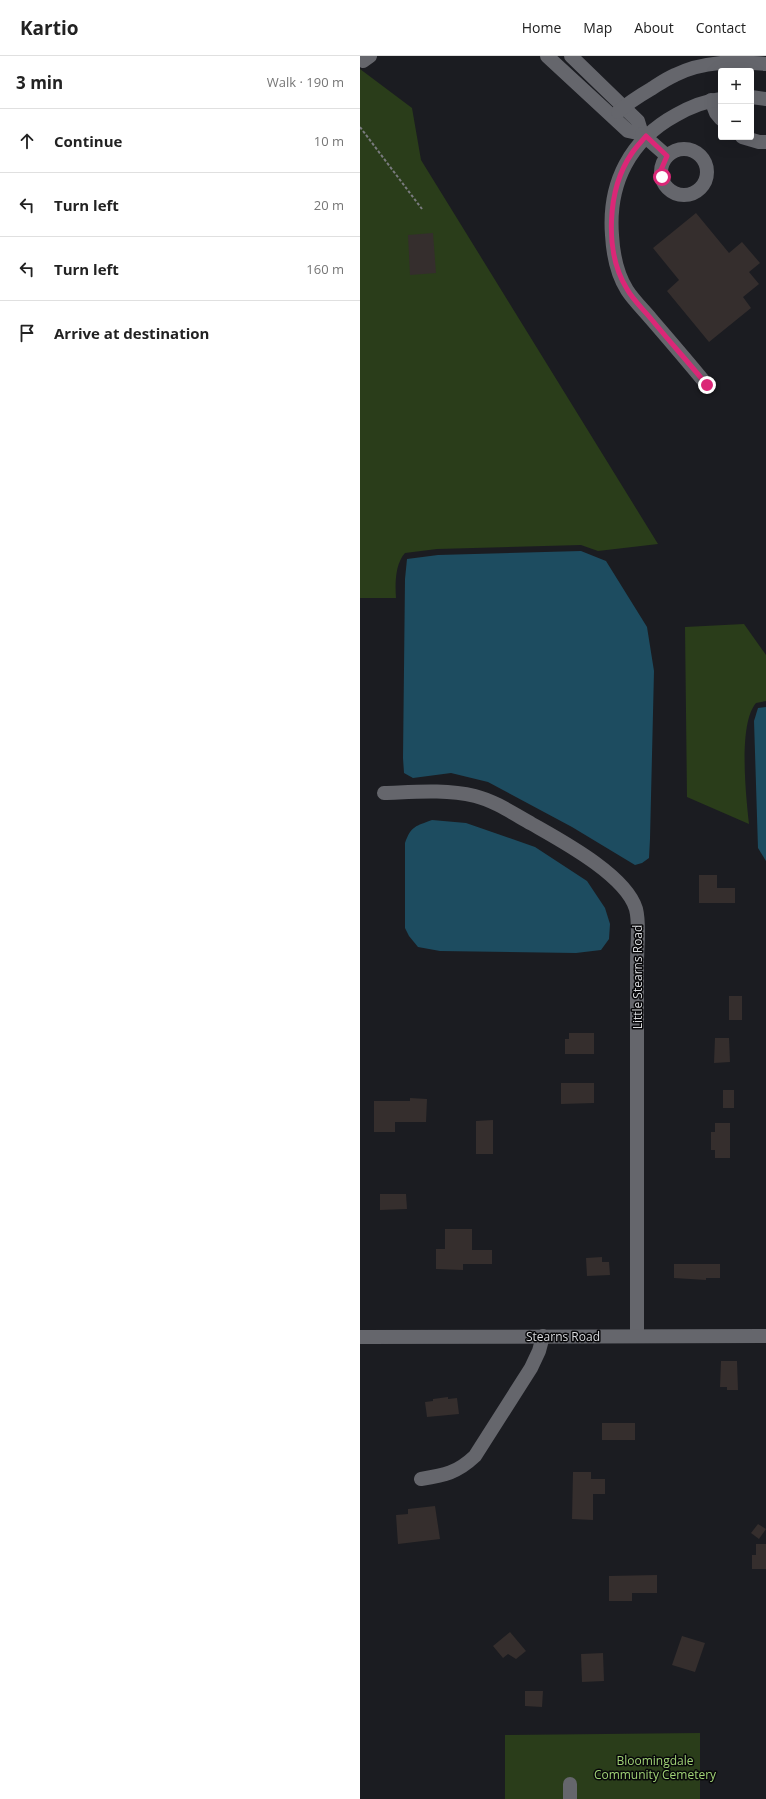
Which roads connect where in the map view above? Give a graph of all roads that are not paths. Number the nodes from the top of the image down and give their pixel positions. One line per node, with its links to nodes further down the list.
1 (547, 56): 9 (street)
2 (571, 56): 7 (street)
3 (766, 64): 7 (street)
4 (754, 97): 6 (street)
5 (716, 99): 8 (street); 10 (street)
6 (766, 99)
7 (624, 106): 9 (street); 10 (street)
8 (718, 115)
9 (612, 117): 10 (street)
10 (644, 135): 13 (street); 14 (street)
11 (752, 140): 12 (street)
12 (766, 142)
13 (667, 156)
14 (707, 385)
15 (384, 793): 17 (street, Little Stearns Road)
16 (543, 1336): 17 (street, Stearns Road); 19 (street, Stearns Road); 20 (street)
17 (637, 1336): 18 (street, Stearns Road)
18 (766, 1336)
19 (360, 1338)
20 (421, 1480)
21 (570, 1784): 22 (street)
22 (570, 1799)

